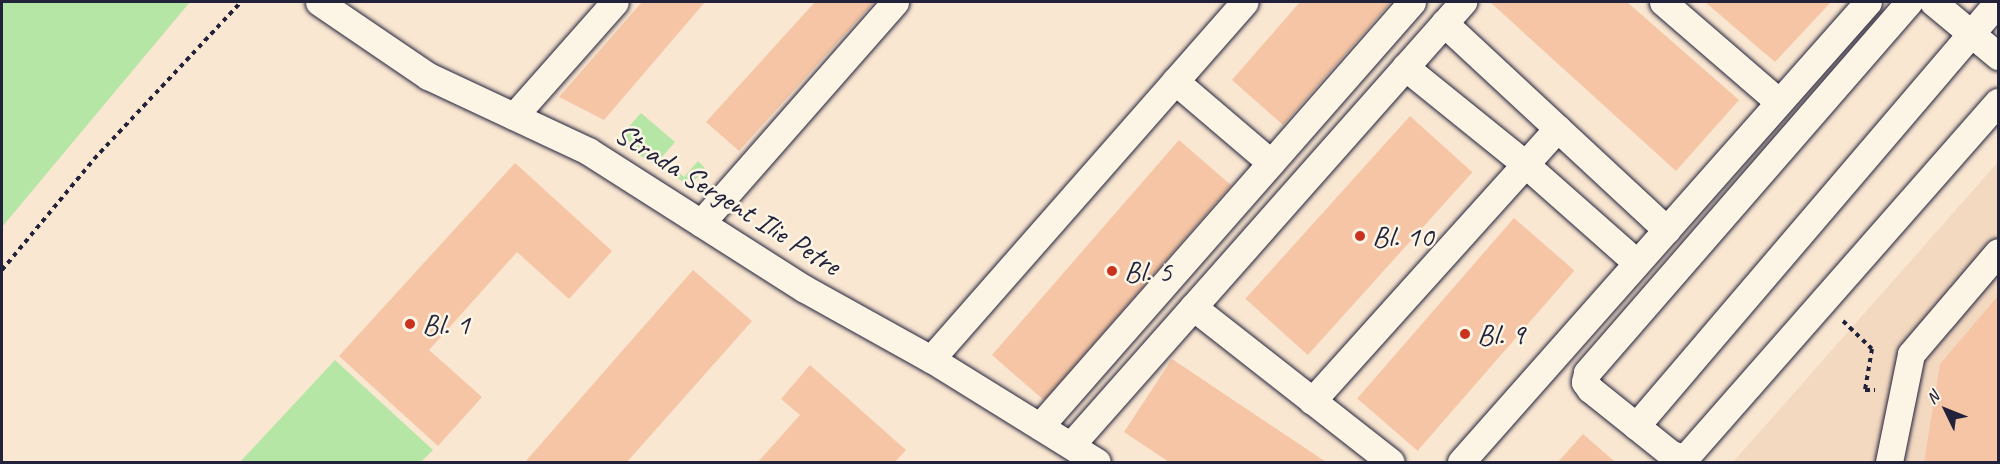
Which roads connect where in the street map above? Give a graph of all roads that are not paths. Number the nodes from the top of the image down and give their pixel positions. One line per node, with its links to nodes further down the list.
1 (319, 2): 12 (street, Strada Sergent Ilie Petre)
2 (615, 2): 20 (street)
3 (895, 2): 24 (street)
4 (1245, 2): 17 (street)
5 (1412, 2): 22 (street)
6 (1463, 2): 13 (street)
7 (1663, 2): 18 (street)
8 (1868, 2): 18 (street)
9 (1909, 2): 32 (street)
10 (1933, 2): 14 (street)
11 (1998, 2): 14 (street)
12 (351, 10): 20 (street, Strada Sergent Ilie Petre)
13 (1444, 23): 16 (street); 21 (street)
14 (1971, 33): 15 (street); 32 (street)
15 (1998, 56)
16 (1405, 67): 23 (street); 28 (street)
17 (1175, 81): 22 (street); 29 (street)
18 (1779, 102): 25 (street)
19 (1998, 102): 32 (street)
20 (514, 116): 24 (street, Strada Sergent Ilie Petre)
21 (1558, 128): 23 (street); 25 (street)
22 (1270, 163): 31 (street)
23 (1526, 164): 27 (street); 30 (street)
24 (701, 223): 29 (street, Strada Sergent Ilie Petre)
25 (1667, 230): 27 (street)
26 (1998, 252): 37 (street)
27 (1637, 263): 36 (street)
28 (1193, 307): 30 (street); 33 (street)
29 (931, 359): 31 (street, Strada Sergent Ilie Petre)
30 (1312, 401): 35 (street)
31 (1040, 426): 33 (street, Strada Sergent Ilie Petre)
32 (1636, 426)
33 (1071, 445): 34 (street, Strada Sergent Ilie Petre)
34 (1097, 462)
35 (1391, 462)
36 (1461, 462)
37 (1889, 462)

